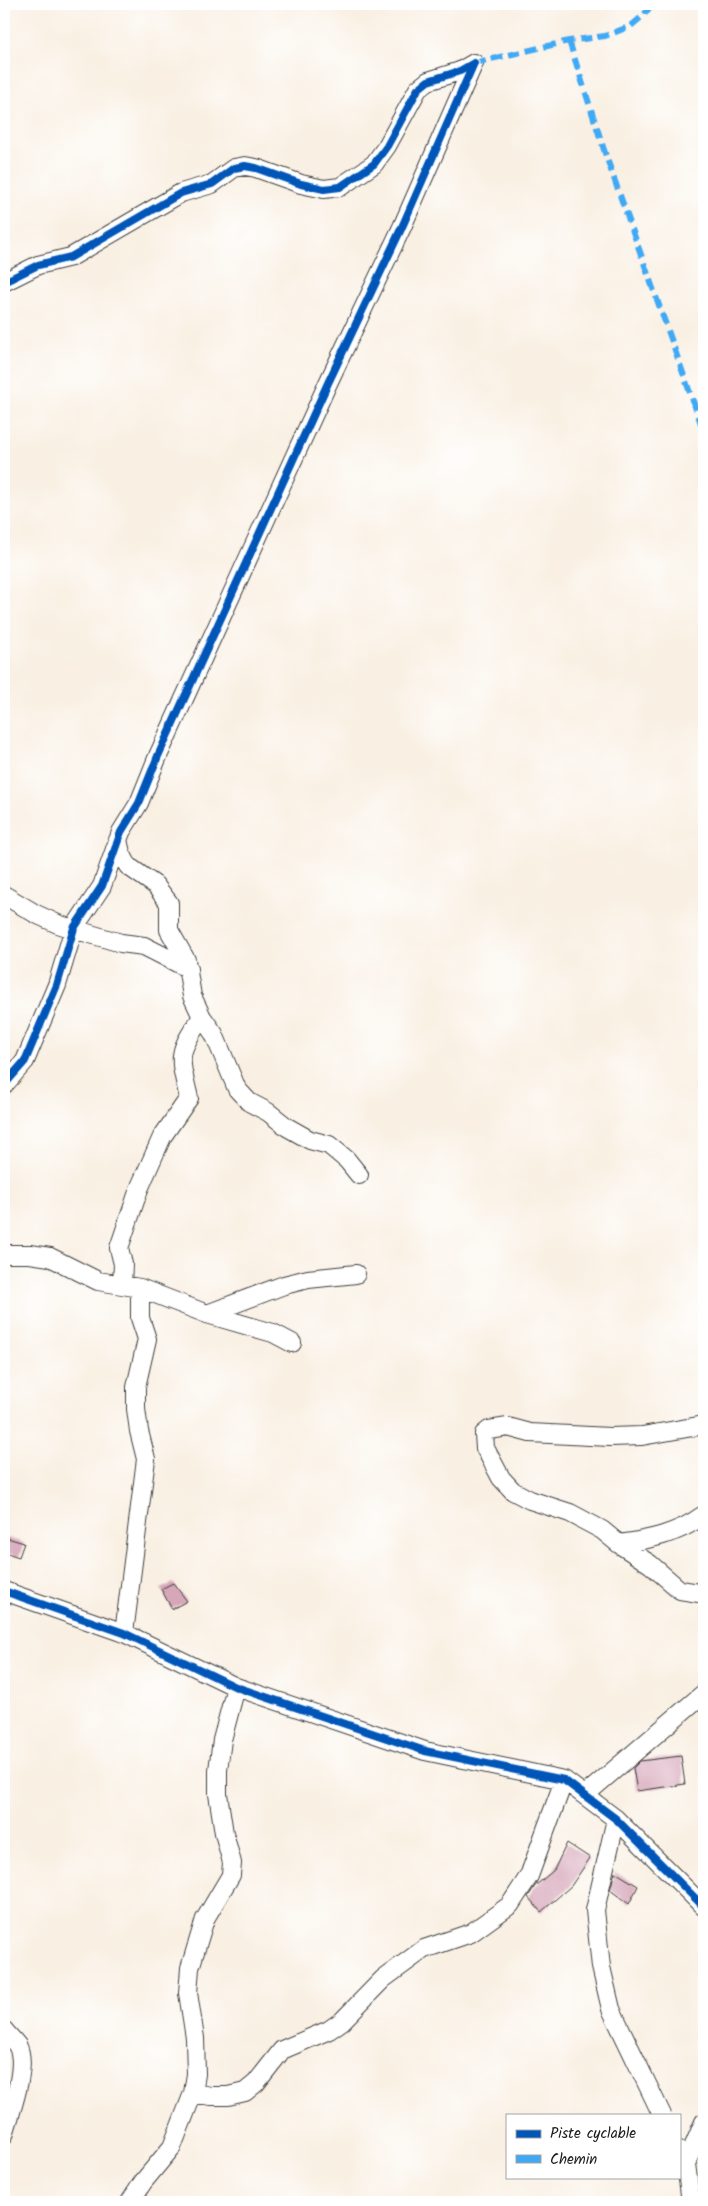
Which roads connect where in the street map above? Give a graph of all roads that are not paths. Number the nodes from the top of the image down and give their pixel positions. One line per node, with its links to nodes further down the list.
1 (4, 282): 2 (street)
2 (118, 840): 4 (street); 5 (street)
3 (4, 895): 4 (street)
4 (74, 928): 5 (street); 7 (street)
5 (189, 969): 6 (street)
6 (202, 1017): 8 (street); 11 (street)
7 (4, 1085)
8 (359, 1175)
9 (4, 1254): 11 (street)
10 (356, 1274): 13 (street)
11 (122, 1285): 12 (street)
12 (140, 1288): 13 (street); 20 (street)
13 (207, 1314): 14 (street)
14 (292, 1343)
15 (704, 1425): 17 (street)
16 (702, 1516): 17 (street)
17 (618, 1544): 19 (street)
18 (4, 1590): 20 (street)
19 (699, 1593)
20 (124, 1633): 21 (street)
21 (236, 1686): 23 (street); 28 (street)
22 (704, 1693): 24 (street)
23 (564, 1780): 24 (street); 28 (street)
24 (585, 1795): 25 (street)
25 (616, 1819): 26 (street); 29 (street)
26 (704, 1907)
27 (4, 2030): 31 (street)
28 (193, 2092): 33 (street)
29 (662, 2114)
30 (704, 2122): 32 (street)
31 (4, 2135)
32 (682, 2157): 34 (street)
33 (130, 2202)
34 (691, 2202)

